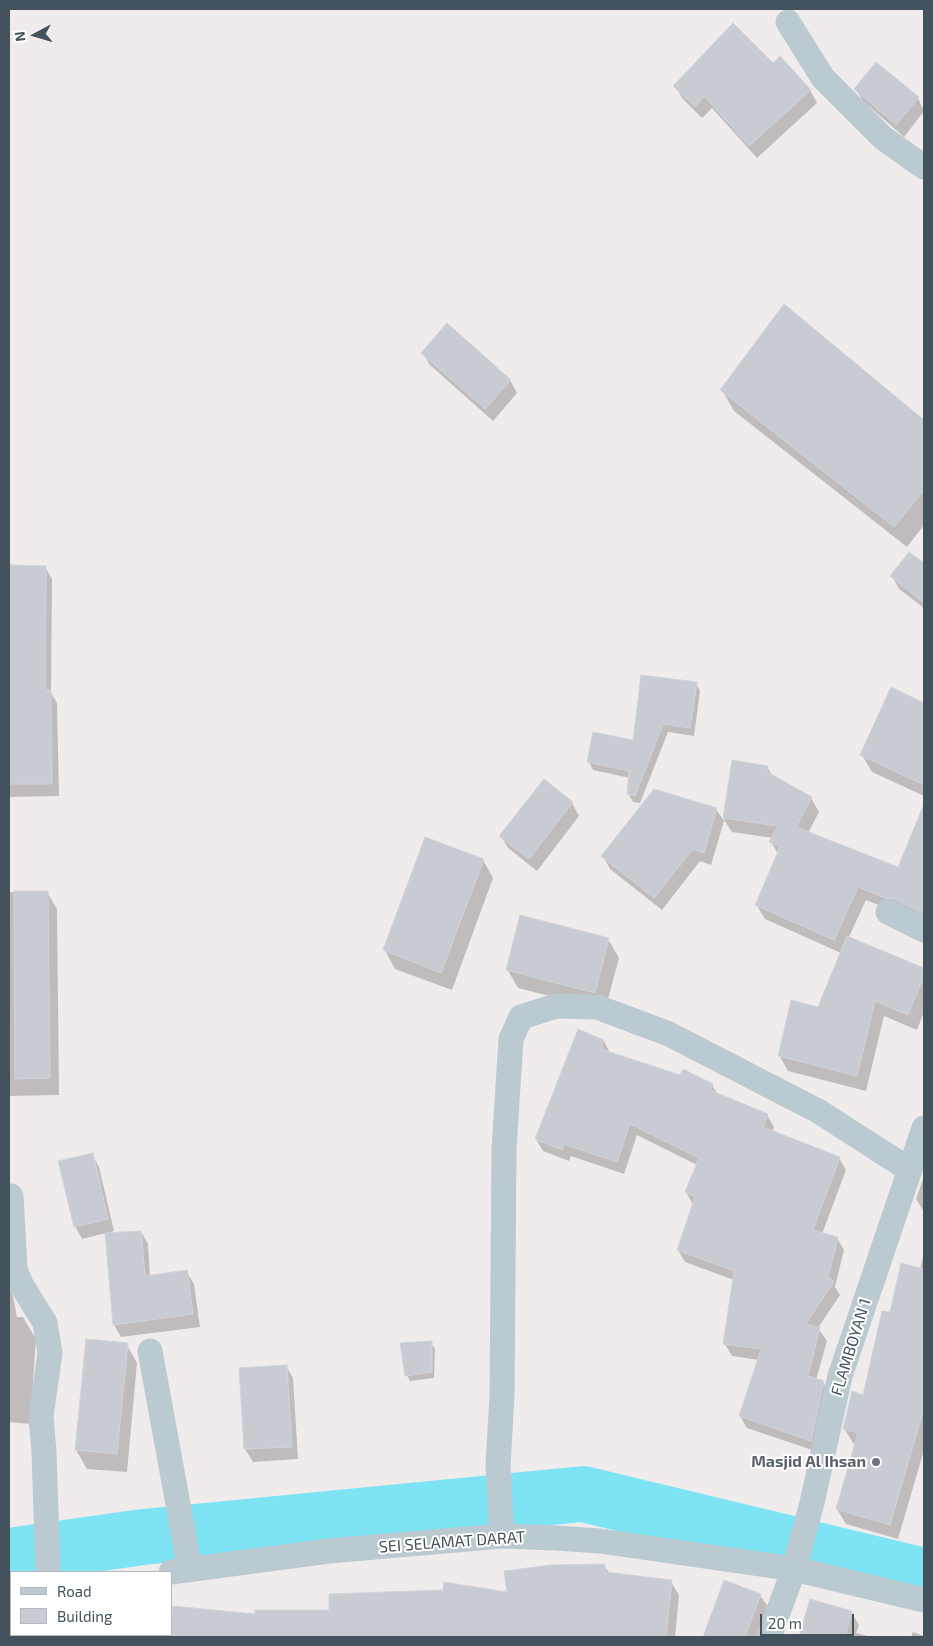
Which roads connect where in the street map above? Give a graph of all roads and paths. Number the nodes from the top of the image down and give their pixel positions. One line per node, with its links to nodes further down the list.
1 (788, 22): 2 (street)
2 (924, 167)
3 (888, 912): 4 (street)
4 (924, 930)
5 (924, 1128): 6 (street, FLAMBOYAN 1)
6 (910, 1170): 9 (street); 11 (street, FLAMBOYAN 1)
7 (11, 1196): 12 (street)
8 (150, 1351): 10 (street)
9 (501, 1527): 10 (street, SEI SELAMAT DARAT); 11 (street, SEI SELAMAT DARAT)
10 (183, 1564)
11 (794, 1569): 13 (street, SEI SELAMAT DARAT); 14 (street, FLAMBOYAN 1)
12 (48, 1571)
13 (924, 1600)
14 (769, 1637)

